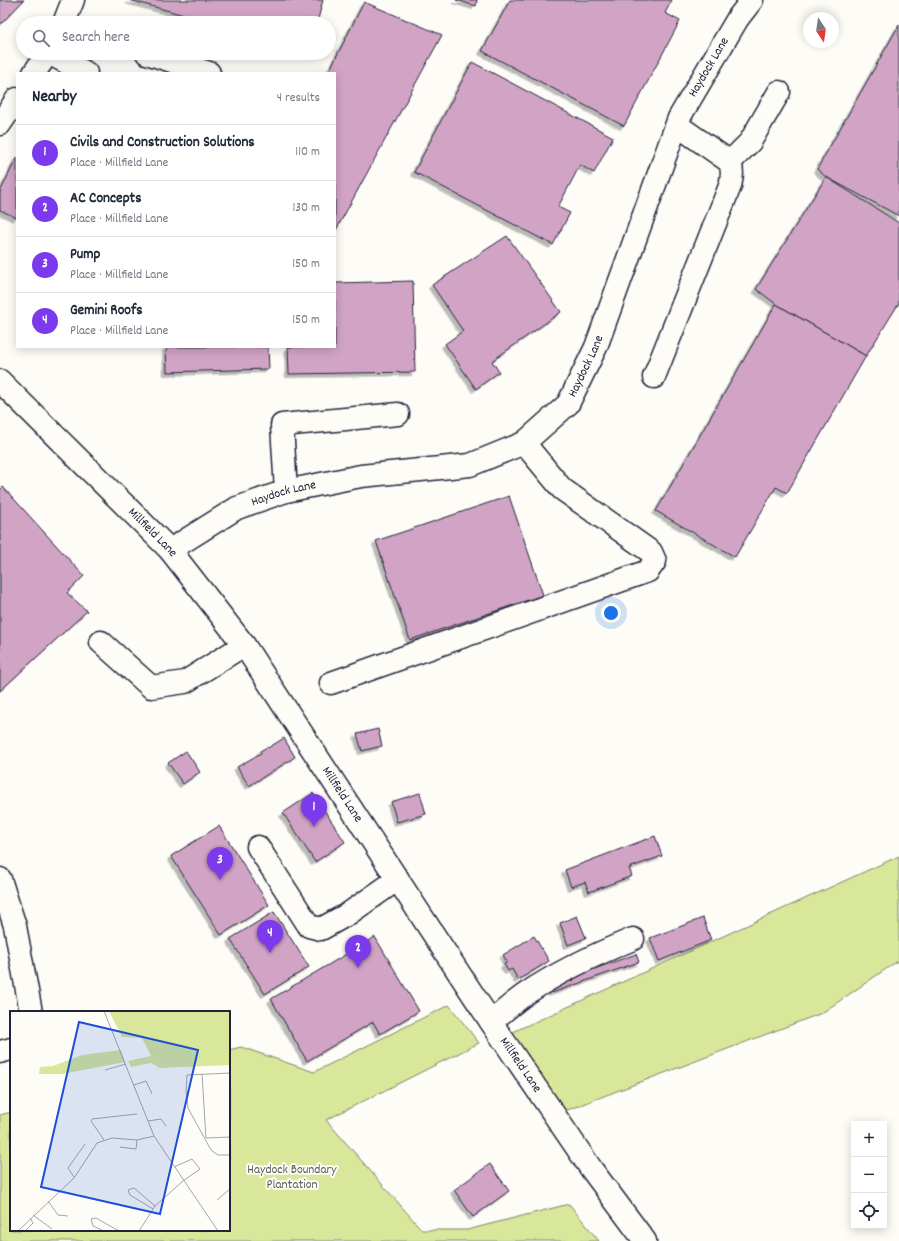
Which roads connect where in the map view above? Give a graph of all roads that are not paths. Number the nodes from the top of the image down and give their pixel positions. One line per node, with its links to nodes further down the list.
1 (73, 0): 3 (street)
2 (752, 0): 13 (street, Haydock Lane)
3 (67, 16)
4 (43, 60): 7 (street)
5 (61, 60): 8 (street)
6 (169, 60): 9 (street)
7 (35, 72)
8 (84, 72)
9 (206, 72)
10 (779, 92): 14 (street)
11 (16, 100): 12 (street)
12 (0, 124)
13 (677, 125): 14 (street); 18 (street, Haydock Lane)
14 (730, 162): 15 (street)
15 (654, 377)
16 (0, 381): 20 (street, Millfield Lane)
17 (398, 414): 19 (street)
18 (524, 442): 19 (street, Haydock Lane); 23 (street)
19 (286, 491): 20 (street, Haydock Lane)
20 (170, 550): 22 (street, Millfield Lane)
21 (101, 642): 22 (street)
22 (244, 645): 26 (street, Millfield Lane)
23 (331, 683)
24 (258, 847): 26 (street)
25 (0, 879): 28 (street)
26 (398, 879): 29 (street, Millfield Lane)
27 (633, 939): 29 (street)
28 (31, 1011)
29 (491, 1022): 32 (street, Millfield Lane)
30 (10, 1049): 31 (street)
31 (0, 1052)
32 (645, 1241)

